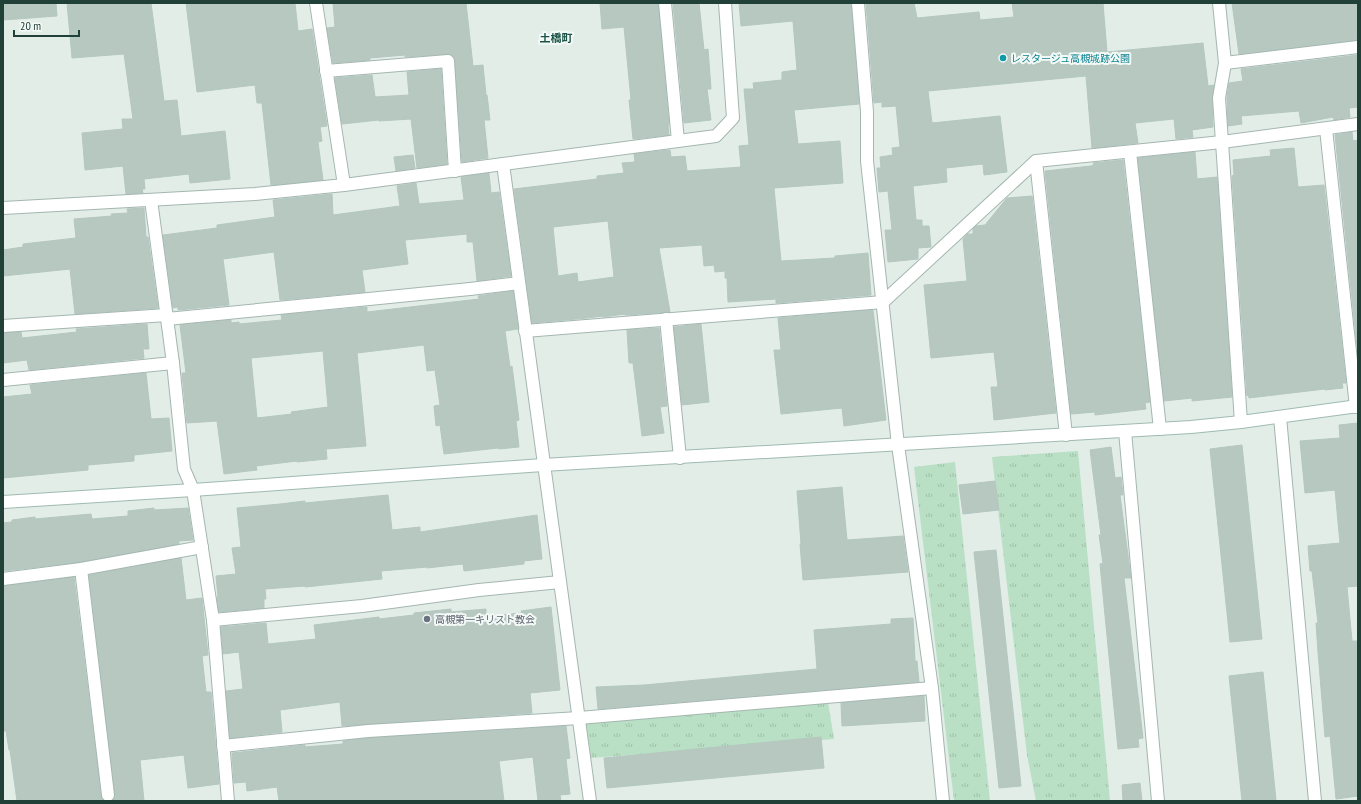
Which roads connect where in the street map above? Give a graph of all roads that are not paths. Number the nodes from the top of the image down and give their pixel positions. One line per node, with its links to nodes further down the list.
1 (316, 3): 8 (street)
2 (665, 3): 11 (street)
3 (725, 3): 11 (street)
4 (858, 3): 21 (street)
5 (1219, 3): 7 (street)
6 (1358, 47): 7 (street)
7 (1226, 63): 12 (street)
8 (326, 71): 16 (street); 17 (street)
9 (1358, 124): 10 (street)
10 (1326, 128): 12 (street); 28 (street)
11 (678, 141): 15 (street)
12 (1222, 142): 13 (street); 30 (street)
13 (1130, 152): 14 (street); 31 (street)
14 (1036, 161): 21 (street); 33 (street)
15 (503, 164): 16 (street); 20 (street)
16 (455, 170): 17 (street)
17 (344, 185): 18 (street)
18 (151, 200): 19 (street); 22 (street)
19 (3, 208)
20 (519, 283): 22 (street); 25 (street)
21 (883, 302): 23 (street); 34 (street)
22 (167, 317): 24 (street); 26 (street)
23 (666, 319): 25 (street); 35 (street)
24 (3, 326)
25 (525, 331): 36 (street)
26 (173, 363): 27 (street); 37 (street)
27 (3, 380)
28 (1357, 407): 29 (street)
29 (1280, 417): 30 (street); 52 (street)
30 (1241, 422): 31 (street)
31 (1160, 429): 32 (street)
32 (1125, 431): 33 (street); 51 (street)
33 (1066, 434): 34 (street)
34 (898, 445): 35 (street); 44 (street)
35 (680, 458): 36 (street)
36 (543, 466): 37 (street); 42 (street)
37 (193, 490): 38 (street); 39 (street)
38 (3, 502)
39 (202, 546): 40 (street); 43 (street)
40 (81, 570): 41 (street); 47 (street)
41 (3, 579)
42 (560, 582): 43 (street); 45 (street)
43 (213, 620): 46 (street)
44 (932, 688): 45 (street); 50 (street)
45 (579, 718): 46 (street); 49 (street)
46 (223, 746): 48 (street)
47 (108, 795)
48 (228, 801)
49 (590, 801)
50 (943, 801)
51 (1158, 801)
52 (1315, 801)

